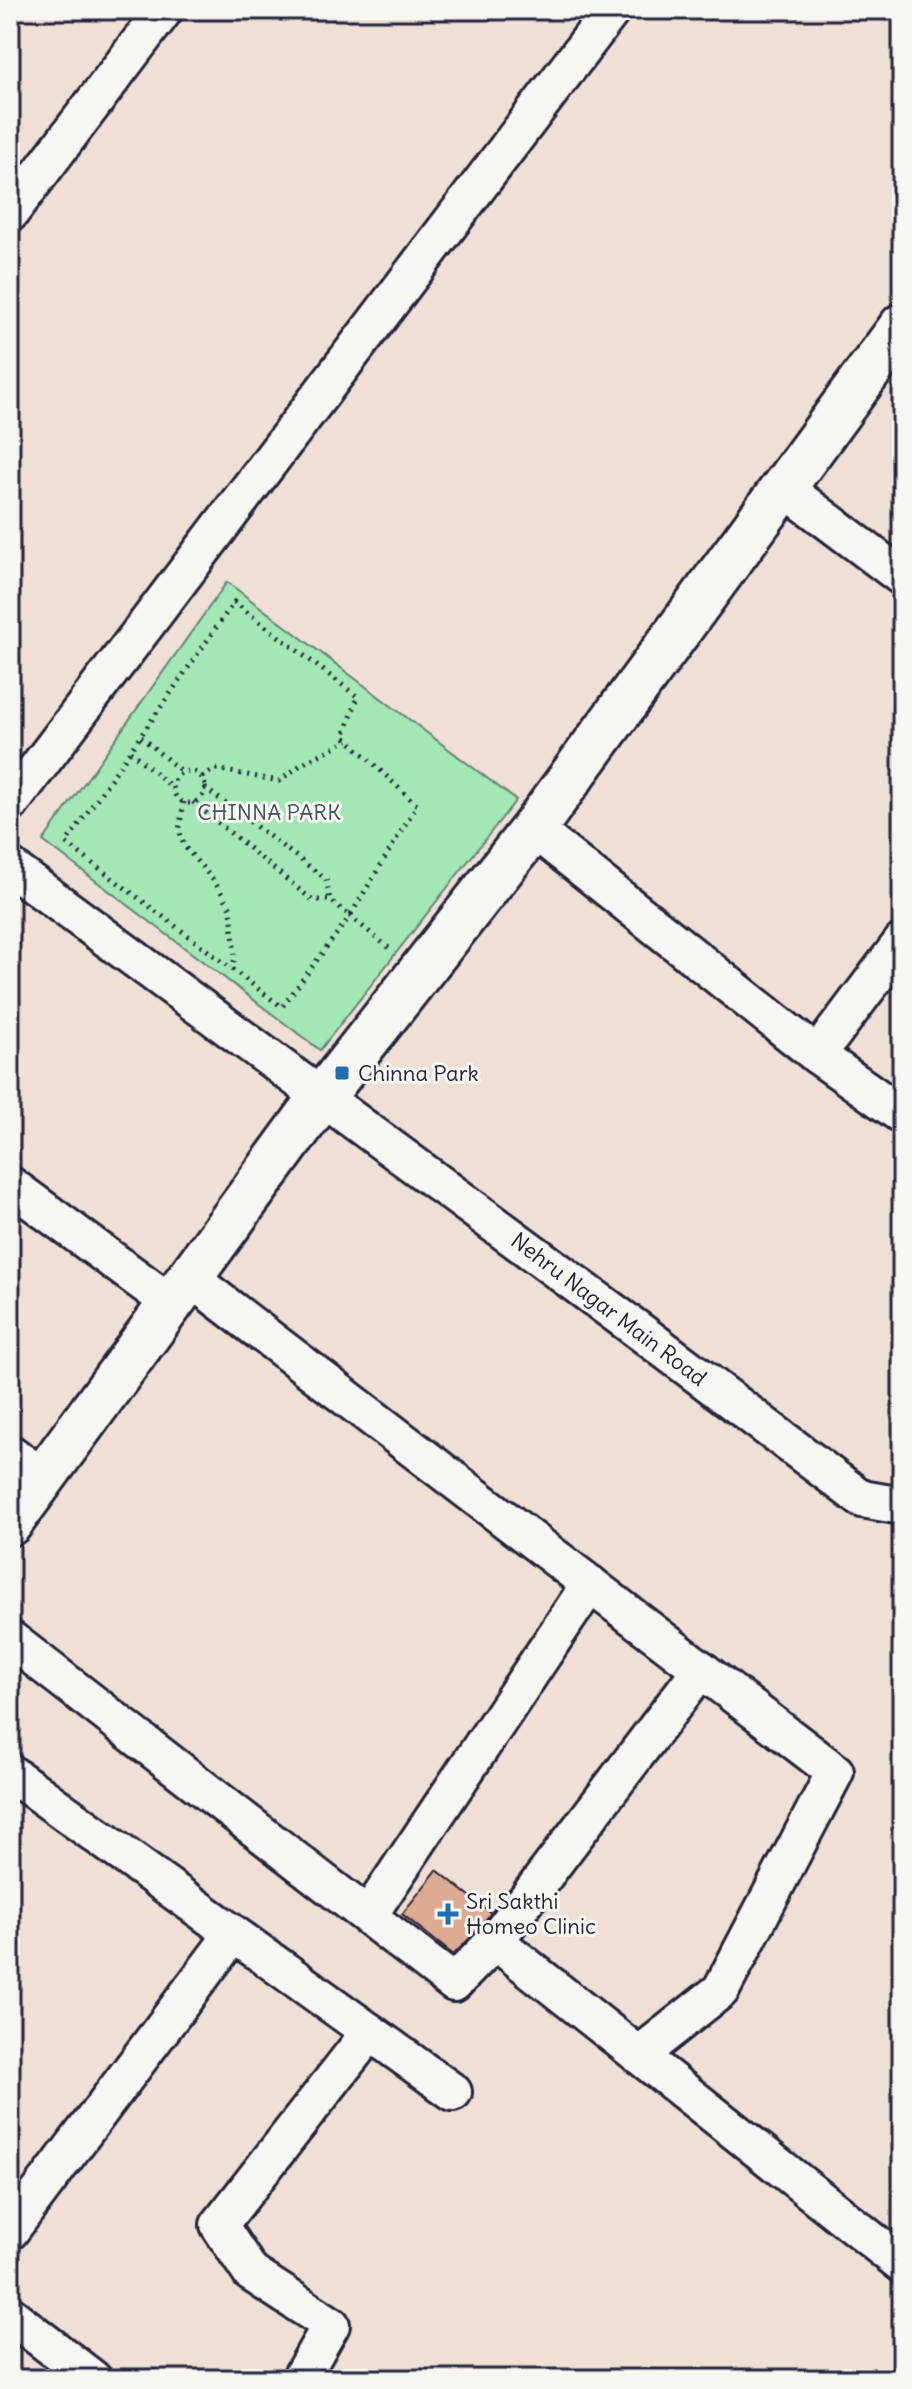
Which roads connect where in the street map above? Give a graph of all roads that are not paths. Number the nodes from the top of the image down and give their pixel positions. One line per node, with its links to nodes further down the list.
1 (164, 10): 3 (street)
2 (612, 10): 7 (street)
3 (10, 213)
4 (902, 326): 5 (main road)
5 (784, 488): 6 (street); 8 (main road)
6 (902, 577)
7 (10, 804)
8 (533, 829): 11 (street); 12 (main road)
9 (10, 867): 12 (street, Nehru Nagar Main Road)
10 (902, 942): 11 (street)
11 (817, 1055): 13 (street)
12 (322, 1097): 15 (main road); 17 (street, Nehru Nagar Main Road)
13 (902, 1115)
14 (10, 1185): 15 (street)
15 (181, 1291): 16 (main road); 19 (street)
16 (26, 1466): 18 (main road)
17 (902, 1506)
18 (10, 1523)
19 (590, 1584): 21 (street); 23 (street)
20 (10, 1639): 23 (street)
21 (701, 1669): 25 (street); 27 (street)
22 (10, 1773): 24 (street)
23 (368, 1916): 25 (street)
24 (233, 1934): 26 (street); 29 (street)
25 (495, 1941): 27 (street)
26 (370, 2032): 28 (street); 33 (street)
27 (639, 2055): 30 (street)
28 (453, 2092)
29 (10, 2231)
30 (902, 2264)
31 (10, 2315): 32 (street)
32 (93, 2379)
33 (300, 2379)

